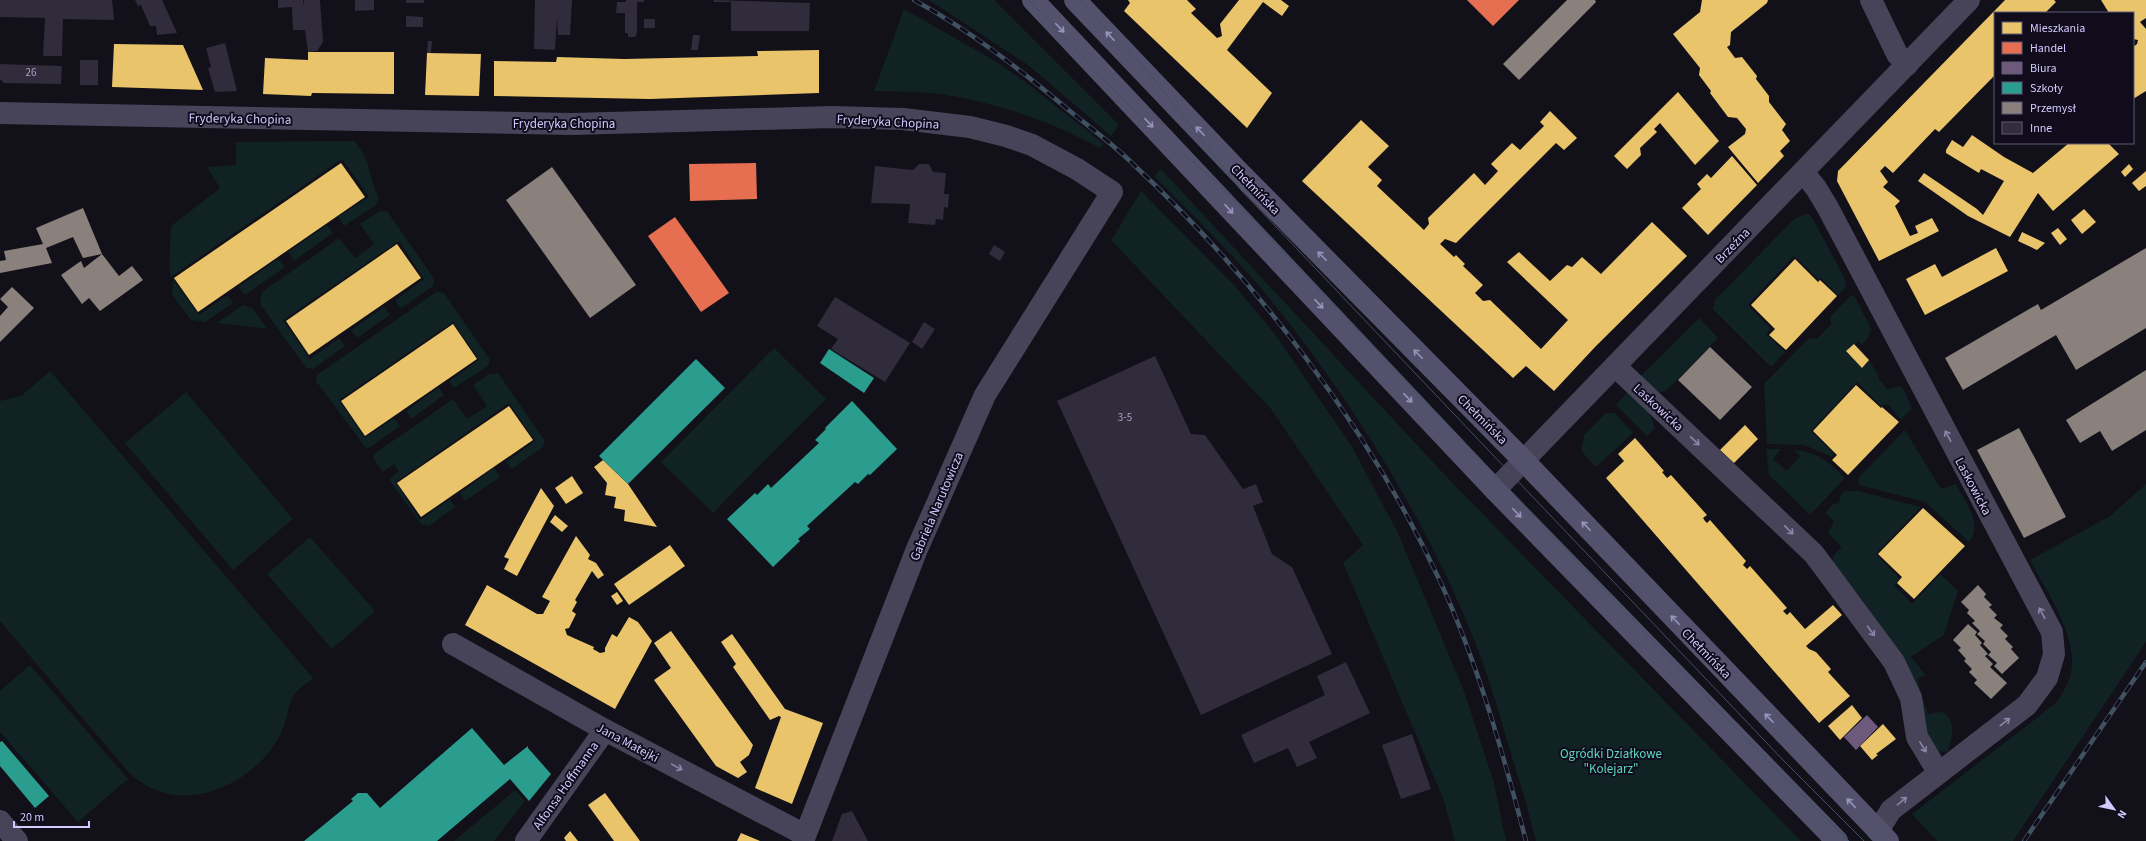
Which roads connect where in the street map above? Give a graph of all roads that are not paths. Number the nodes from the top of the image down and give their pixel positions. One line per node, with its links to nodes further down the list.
1 (1033, 0): 11 (main road, one-way to 11)
2 (1075, 0): 10 (main road, Chełmińska, one-way to 2)
3 (1871, 0): 5 (street)
4 (1970, 0): 5 (street, Brzeźna)
5 (1907, 65): 7 (street, Brzeźna)
6 (0, 113): 8 (street, Fryderyka Chopina)
7 (1803, 172): 9 (street, Brzeźna); 14 (street, Laskowicka, one-way to 7)
8 (1112, 192): 17 (street, Gabriela Narutowicza)
9 (1615, 366): 10 (street, Brzeźna); 14 (street, Laskowicka, one-way to 14)
10 (1524, 461): 11 (street, Brzeźna); 16 (main road, Chełmińska, one-way to 10)
11 (1495, 490): 20 (main road, one-way to 20)
12 (453, 644): 13 (street, Jana Matejki)
13 (605, 730): 17 (street, Jana Matejki, one-way to 17); 19 (street, Alfonsa Hoffmanna)
14 (1938, 772): 16 (street, Laskowicka, one-way to 14)
15 (0, 821): 18 (street)
16 (1883, 836)
17 (804, 838)
18 (17, 841)
19 (526, 841)
20 (1837, 841)

